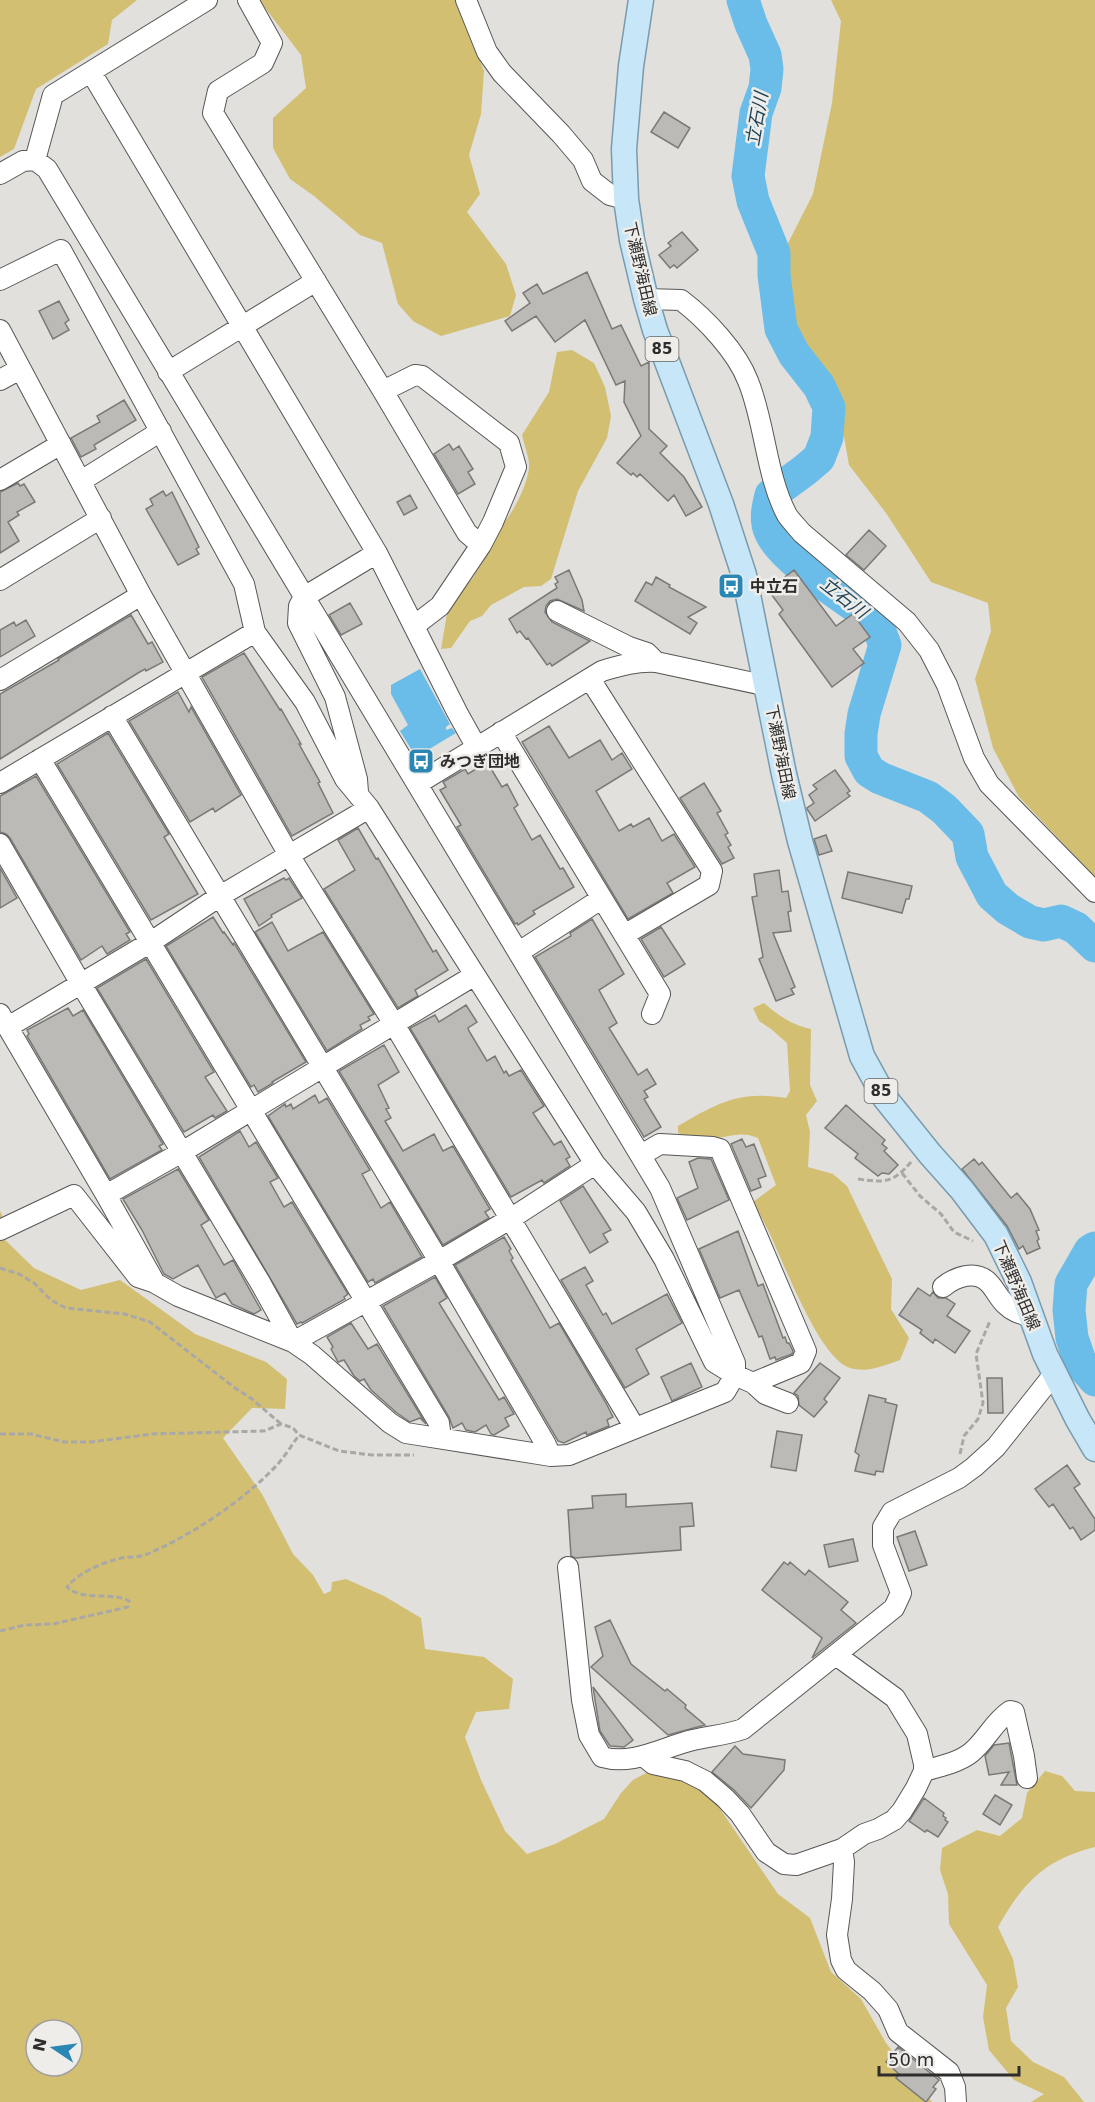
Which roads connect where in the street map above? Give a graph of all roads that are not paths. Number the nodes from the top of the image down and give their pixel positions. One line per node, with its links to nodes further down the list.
1 (207, 0): 5 (street)
2 (248, 0): 10 (street)
3 (466, 0): 8 (street)
4 (641, 0): 8 (main road, 下瀬野海田線 / 85)
5 (91, 72): 6 (street); 12 (street)
6 (35, 160): 7 (street); 15 (street)
7 (0, 174)
8 (626, 199): 11 (main road, 下瀬野海田線 / 85)
9 (0, 280): 18 (street)
10 (316, 281): 12 (street); 17 (street)
11 (645, 299): 35 (main road, 下瀬野海田線 / 85); 45 (street)
12 (242, 327): 15 (street); 24 (street)
13 (0, 330): 14 (street)
14 (20, 369): 16 (street); 19 (street)
15 (168, 372): 27 (street)
16 (0, 380)
17 (384, 391): 23 (street); 23 (street)
18 (161, 431): 21 (street); 30 (street)
19 (61, 444): 20 (street); 21 (street)
20 (0, 480)
21 (81, 481): 22 (street)
22 (101, 518): 25 (street); 26 (street)
23 (482, 545): 29 (street)
24 (377, 553): 27 (street); 29 (street)
25 (0, 580)
26 (141, 595): 32 (street); 34 (street)
27 (303, 597): 41 (street); 42 (street)
28 (556, 611): 31 (street)
29 (414, 626): 38 (street)
30 (255, 632): 32 (street); 42 (street)
31 (656, 662): 33 (street); 35 (street)
32 (185, 674): 36 (street); 44 (street)
33 (590, 679): 37 (street); 48 (street)
34 (0, 680)
35 (768, 686): 68 (main road, 下瀬野海田線 / 85)
36 (112, 716): 39 (street); 46 (street)
37 (501, 732): 38 (street); 47 (street)
38 (477, 748): 41 (street)
39 (40, 759): 40 (street); 49 (street)
40 (0, 783)
41 (417, 784): 50 (street)
42 (364, 801): 44 (street); 51 (street)
43 (0, 844): 52 (street)
44 (289, 855): 46 (street); 55 (street)
45 (1095, 892)
46 (220, 896): 49 (street); 56 (street)
47 (601, 898): 48 (street); 50 (street)
48 (624, 935): 53 (street)
49 (151, 942): 52 (street); 57 (street)
50 (519, 952): 59 (street)
51 (475, 975): 55 (street); 60 (street)
52 (81, 984): 54 (street); 58 (street)
53 (652, 1014)
54 (4, 1021): 61 (street)
55 (394, 1024): 56 (street); 62 (street)
56 (323, 1067): 57 (street); 64 (street)
57 (251, 1110): 58 (street); 67 (street)
58 (182, 1152): 61 (street); 69 (street)
59 (640, 1155): 71 (street); 71 (street)
60 (595, 1164): 62 (street); 71 (street)
61 (106, 1195): 65 (street)
62 (510, 1218): 64 (street); 73 (street)
63 (0, 1230): 65 (street)
64 (439, 1261): 67 (street); 76 (street)
65 (155, 1283): 69 (street)
66 (943, 1287): 68 (street)
67 (367, 1302): 69 (street); 74 (street)
68 (1031, 1317): 70 (main road, 下瀬野海田線 / 85)
69 (293, 1342): 74 (street)
70 (1054, 1374): 75 (main road, 下瀬野海田線 / 85); 78 (street)
71 (744, 1379): 72 (street); 73 (street)
72 (788, 1403)
73 (635, 1428): 76 (street)
74 (441, 1438): 76 (street)
75 (1095, 1449)
76 (551, 1456)
77 (568, 1567): 79 (street)
78 (836, 1655): 79 (street); 80 (street)
79 (643, 1755): 82 (street)
80 (924, 1771): 81 (street); 82 (street)
81 (1027, 1778)
82 (842, 1849): 83 (street)
83 (956, 2102)

